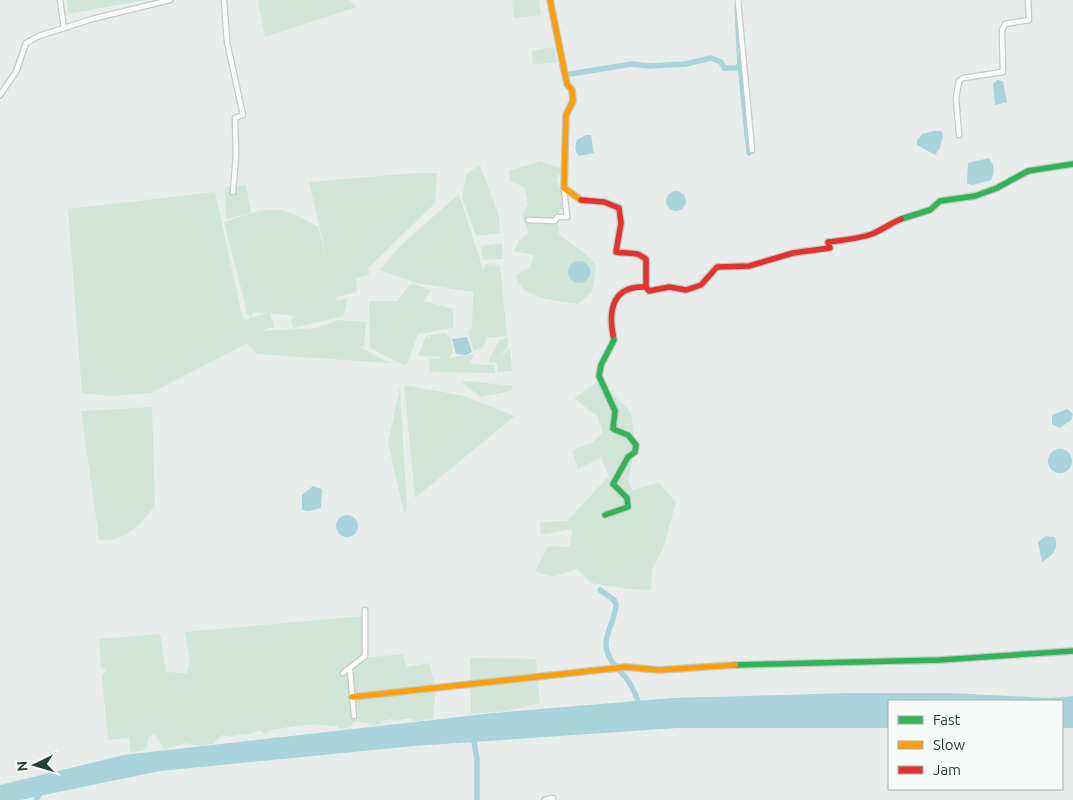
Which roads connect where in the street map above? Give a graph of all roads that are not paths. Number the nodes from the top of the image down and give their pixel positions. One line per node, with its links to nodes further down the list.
1 (60, 0): 7 (street)
2 (170, 0): 7 (street)
3 (224, 0): 13 (street)
4 (550, 0): 12 (street)
5 (738, 0): 10 (street)
6 (1028, 0): 9 (street)
7 (64, 28): 8 (street)
8 (0, 95)
9 (959, 135)
10 (752, 150)
11 (1073, 164): 15 (street)
12 (564, 188): 14 (street); 15 (street)
13 (233, 192)
14 (528, 220)
15 (646, 287): 16 (street)
16 (605, 515)
17 (365, 610): 19 (street)
18 (1073, 651): 21 (street)
19 (350, 670): 20 (street); 21 (street)
20 (343, 673)
21 (352, 697): 22 (street)
22 (354, 716)
23 (553, 798): 24 (street)
24 (545, 800)

